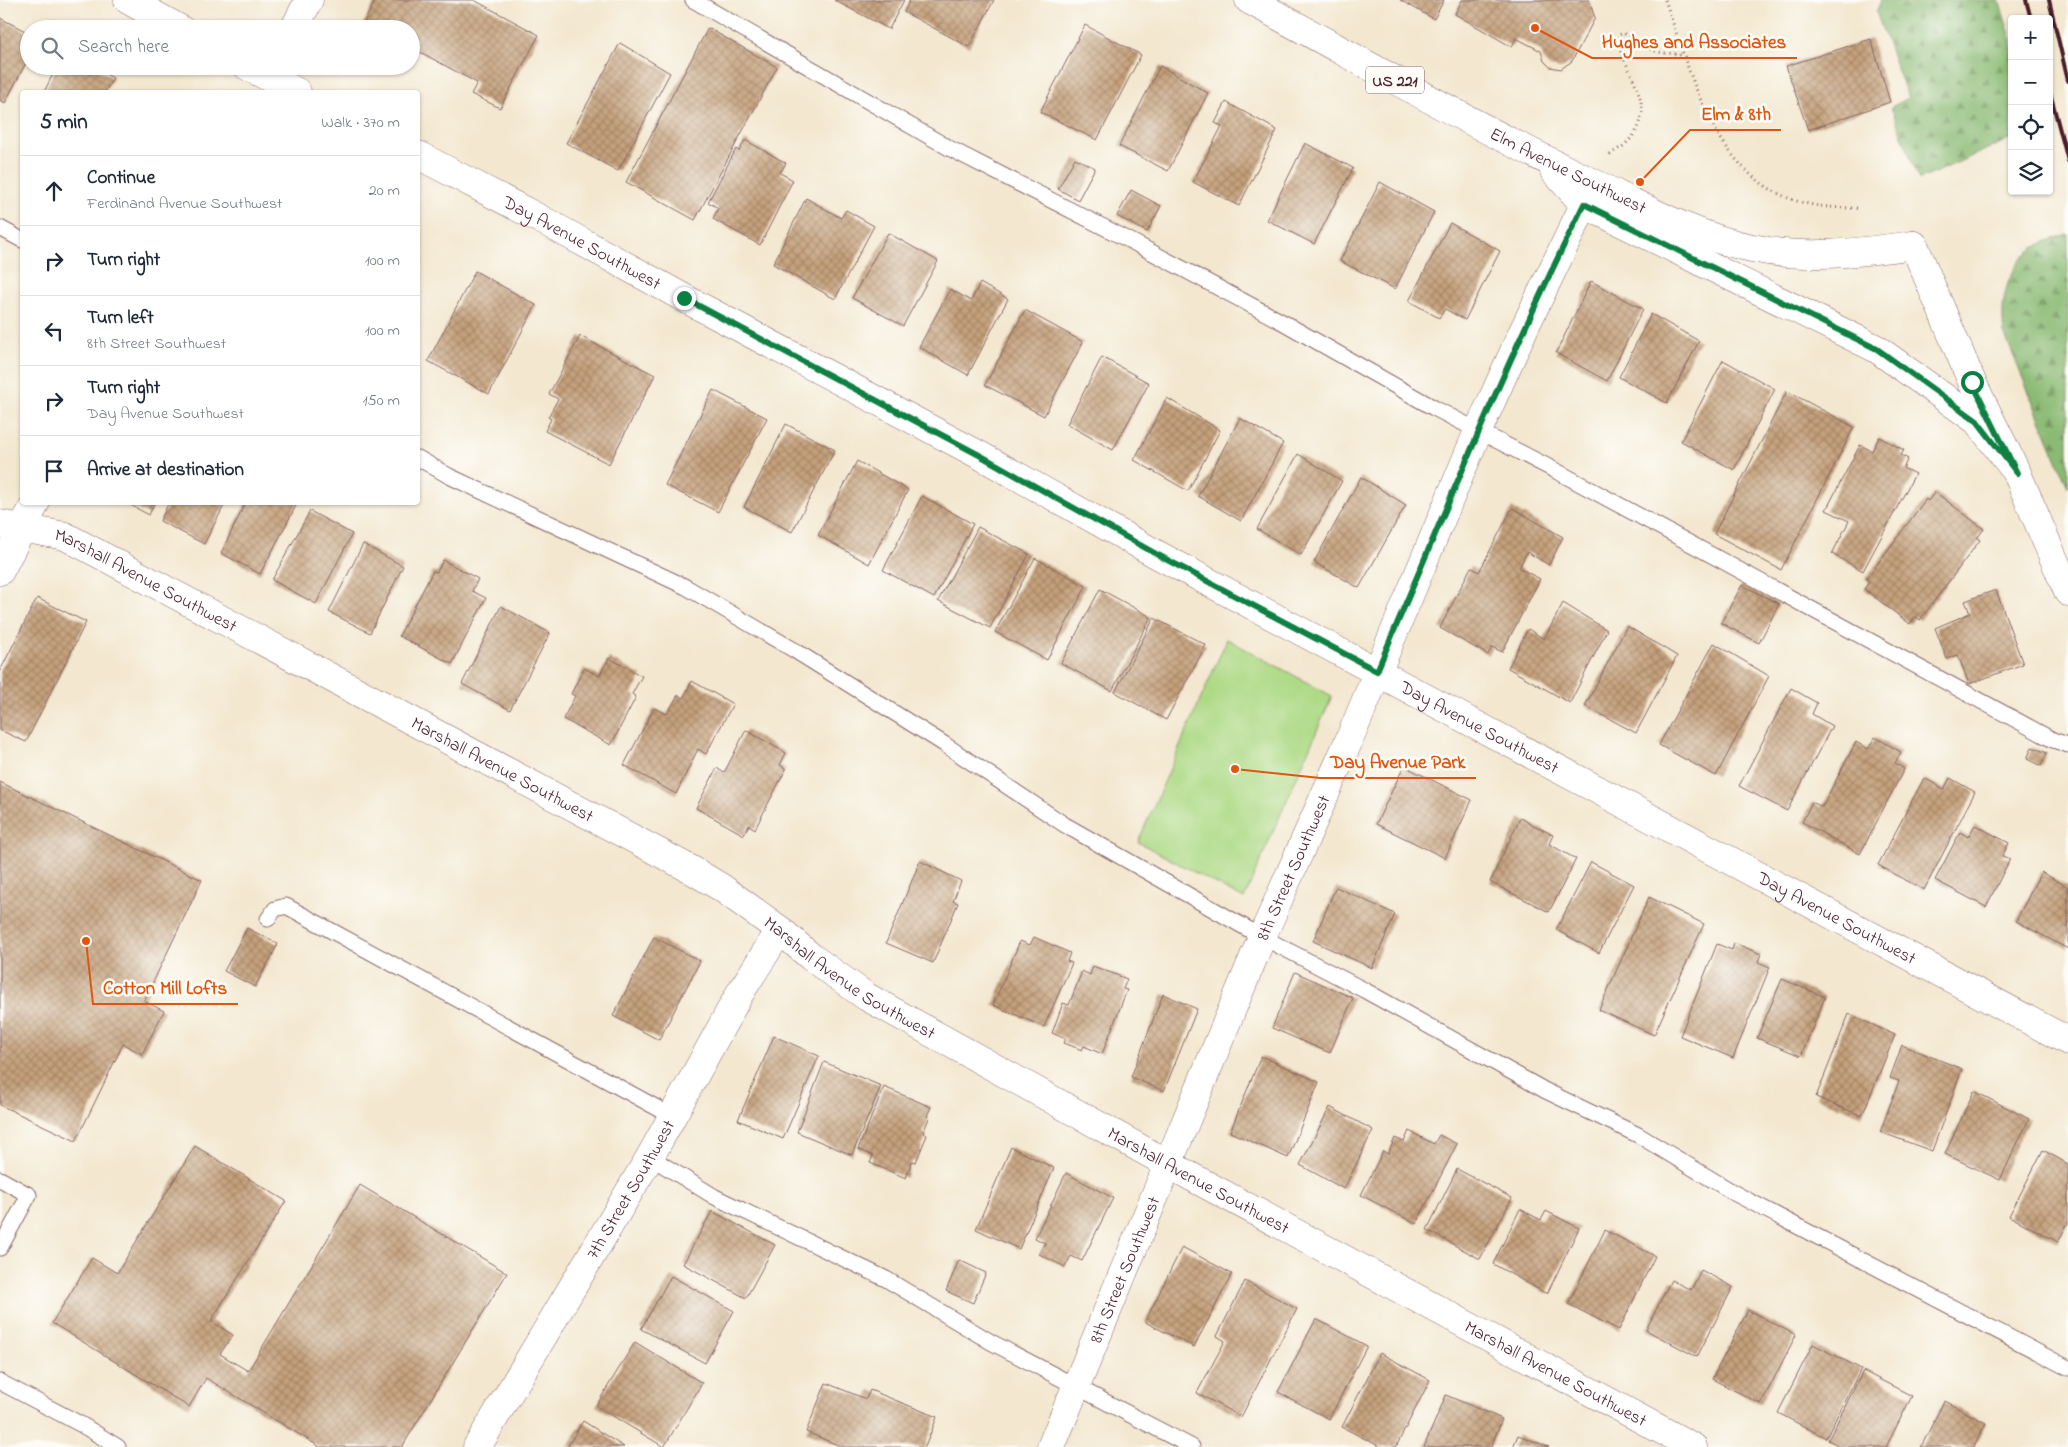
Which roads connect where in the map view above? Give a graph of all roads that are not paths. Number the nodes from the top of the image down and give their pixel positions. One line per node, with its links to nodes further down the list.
1 (128, 0): 5 (street)
2 (309, 0): 6 (street)
3 (693, 0): 13 (lane)
4 (1248, 0): 10 (street, Elm Avenue Southwest / US 221)
5 (164, 20)
6 (299, 20)
7 (263, 76): 8 (street)
8 (293, 90)
9 (420, 156): 20 (street, Day Avenue Southwest)
10 (1595, 183): 13 (street, 8th Street Southwest); 15 (street); 15 (street, Elm Avenue Southwest)
11 (0, 228): 12 (lane)
12 (20, 239)
13 (1478, 431): 20 (street, 8th Street Southwest); 21 (lane)
14 (420, 459): 24 (lane)
15 (2017, 473): 19 (street)
16 (33, 505): 17 (street)
17 (10, 526): 18 (street); 23 (street, Marshall Avenue Southwest)
18 (0, 571)
19 (2068, 592)
20 (1377, 671): 24 (street, 8th Street Southwest); 25 (street, Day Avenue Southwest)
21 (2068, 745)
22 (268, 919): 26 (lane)
23 (780, 930): 26 (street, 7th Street Southwest); 28 (street, Marshall Avenue Southwest)
24 (1262, 937): 28 (street, 8th Street Southwest); 31 (lane)
25 (2068, 1041)
26 (672, 1116): 27 (street, 7th Street Southwest)
27 (650, 1156): 33 (lane); 35 (street, 7th Street Southwest)
28 (1168, 1164): 33 (street, 8th Street Southwest); 38 (street, Marshall Avenue Southwest)
29 (0, 1179): 30 (lane)
30 (0, 1248)
31 (2068, 1368)
32 (0, 1382): 34 (lane)
33 (1075, 1386): 36 (street, 8th Street Southwest); 37 (lane)
34 (118, 1447)
35 (477, 1447)
36 (1050, 1447)
37 (1192, 1447)
38 (1693, 1447)

